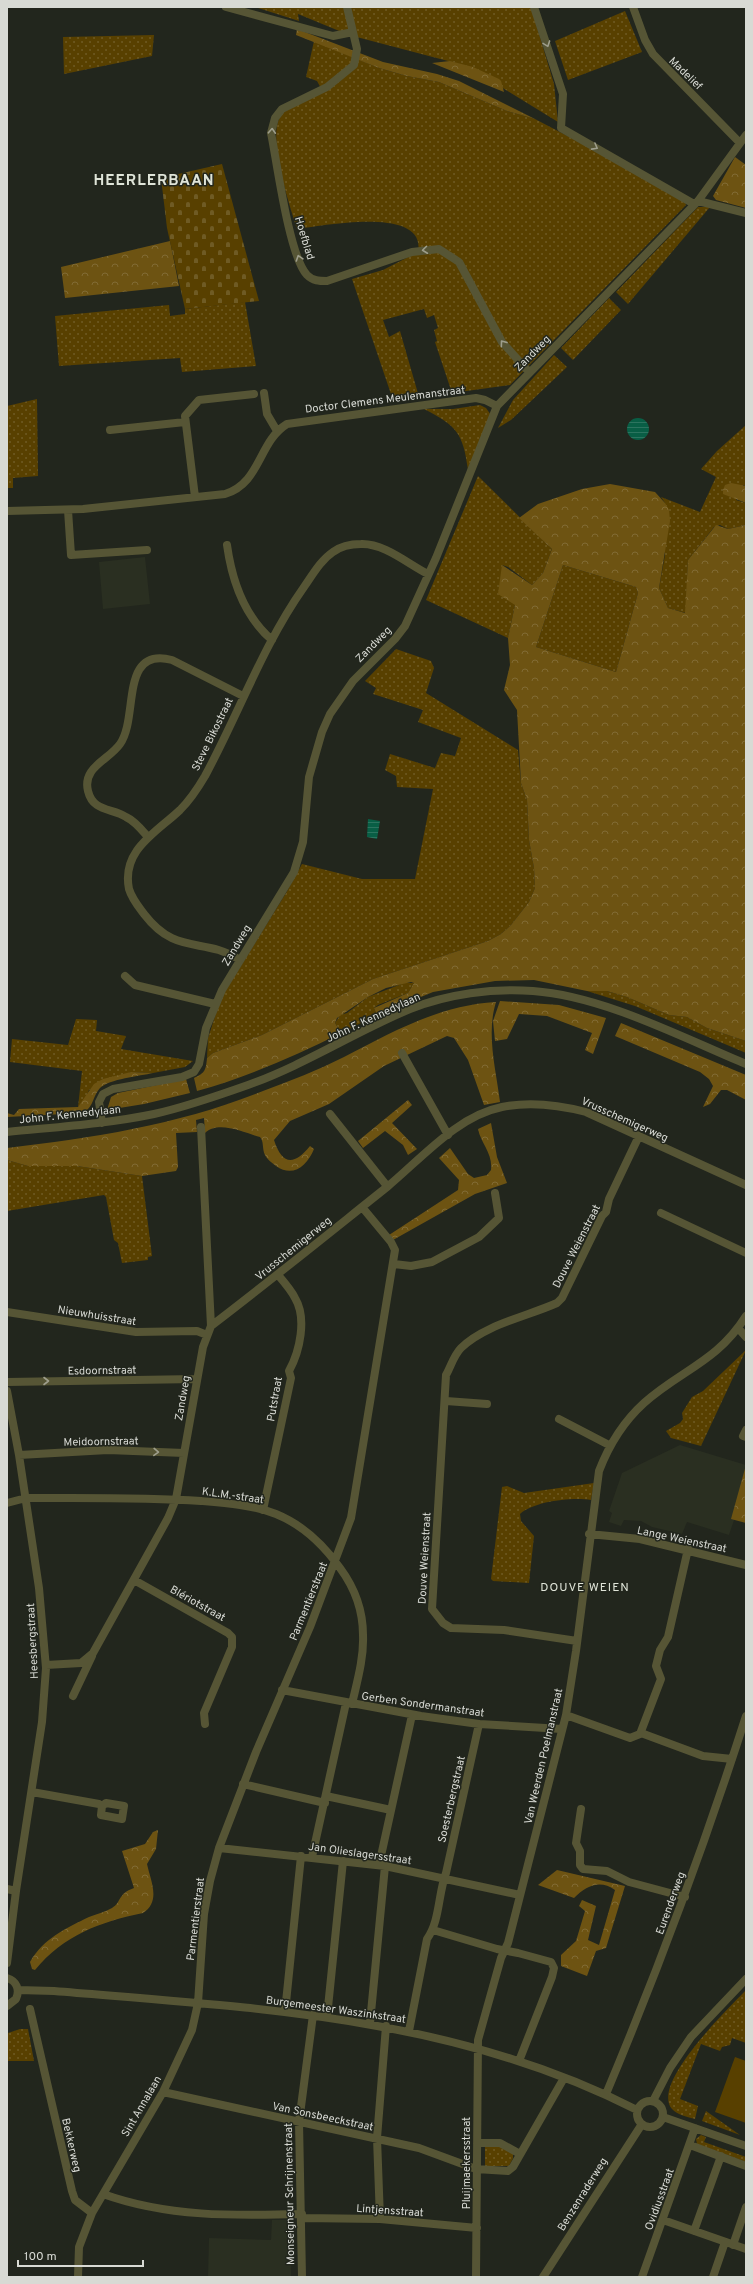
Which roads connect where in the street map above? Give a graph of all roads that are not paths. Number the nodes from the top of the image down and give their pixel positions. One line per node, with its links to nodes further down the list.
1 (226, 7): 5 (street)
2 (347, 7): 5 (street, Hoefblad)
3 (534, 7): 8 (street, one-way to 8)
4 (633, 7): 7 (street, Madelief)
5 (353, 32): 10 (street, Hoefblad, one-way to 5)
6 (746, 135): 7 (street, Zandweg)
7 (740, 143): 8 (street, Zandweg)
8 (696, 203): 9 (street); 10 (street, Zandweg)
9 (746, 213)
10 (529, 372): 13 (street, Zandweg)
11 (264, 392): 16 (street)
12 (254, 394): 14 (street)
13 (497, 406): 16 (street, Doctor Clemens Meulemanstraat); 22 (street, Zandweg)
14 (185, 422): 15 (street); 17 (street)
15 (110, 430)
16 (277, 431): 17 (street)
17 (195, 497): 18 (street)
18 (68, 510): 19 (street); 21 (street)
19 (7, 512)
20 (227, 546): 23 (street)
21 (147, 550)
22 (428, 574): 23 (street, Steve Bikostraat); 26 (street, Zandweg)
23 (272, 640): 24 (street, Steve Bikostraat)
24 (242, 696): 25 (street, Steve Bikostraat); 25 (street)
25 (148, 837): 26 (street, Steve Bikostraat)
26 (240, 960): 28 (street, Zandweg)
27 (125, 976): 28 (street)
28 (215, 1004): 32 (street, Zandweg)
29 (402, 1053): 35 (street)
30 (746, 1064): 32 (street, John F. Kennedylaan)
31 (330, 1114): 38 (street)
32 (102, 1123): 34 (street, John F. Kennedylaan)
33 (201, 1127): 47 (street, Zandweg)
34 (7, 1132)
35 (448, 1136): 36 (street, Vrusschemigerweg); 38 (street, Vrusschemigerweg)
36 (638, 1136): 37 (street, Vrusschemigerweg); 54 (street, Douve Weienstraat)
37 (746, 1185)
38 (387, 1186): 40 (street, Vrusschemigerweg)
39 (495, 1193): 43 (street)
40 (362, 1207): 43 (street, Parmentierstraat); 44 (street, Vrusschemigerweg)
41 (661, 1213): 42 (street)
42 (746, 1253)
43 (394, 1264): 68 (street, Parmentierstraat)
44 (278, 1275): 47 (street, Vrusschemigerweg); 65 (street, Putstraat)
45 (7, 1312): 49 (street, Nieuwhuisstraat)
46 (746, 1316): 48 (street, Van Weerden Poelmanstraat)
47 (211, 1326): 49 (street, Zandweg)
48 (738, 1328): 50 (street); 59 (street, Van Weerden Poelmanstraat)
49 (207, 1335): 51 (street, Zandweg)
50 (746, 1337)
51 (197, 1379): 52 (street, Esdoornstraat, one-way to 51); 60 (street, Zandweg)
52 (7, 1382)
53 (7, 1391): 61 (street, Heesbergstraat)
54 (446, 1401): 55 (street); 71 (street, Douve Weienstraat)
55 (487, 1404)
56 (559, 1419): 59 (street)
57 (746, 1430): 58 (street)
58 (746, 1437)
59 (609, 1445): 66 (street, Van Weerden Poelmanstraat)
60 (184, 1453): 61 (street, Meidoornstraat, one-way to 60); 63 (street, Zandweg)
61 (19, 1455): 62 (street, Heesbergstraat)
62 (26, 1498): 63 (street, K.L.M.-straat); 64 (street, K.L.M.-straat); 73 (street, Heesbergstraat)
63 (176, 1499): 65 (street, K.L.M.-straat); 70 (street, Zandweg)
64 (7, 1503)
65 (263, 1510): 68 (street, K.L.M.-straat)
66 (590, 1534): 67 (street, Lange Weienstraat); 71 (street, Van Weerden Poelmanstraat)
67 (688, 1549): 69 (street, Lange Weienstraat); 83 (street)
68 (336, 1562): 74 (street, Parmentierstraat); 76 (street, K.L.M.-straat)
69 (746, 1565)
70 (134, 1580): 72 (street, Zandweg); 80 (street, Blériotstraat)
71 (577, 1641): 78 (street, Van Weerden Poelmanstraat)
72 (93, 1653): 73 (street, Zandweg); 75 (street, Zandweg)
73 (46, 1665): 87 (street, Heesbergstraat)
74 (282, 1690): 76 (street, Gerben Sondermanstraat); 86 (street, Parmentierstraat)
75 (73, 1696)
76 (349, 1704): 77 (street, Gerben Sondermanstraat); 88 (street, K.L.M.-straat)
77 (412, 1715): 81 (street, Gerben Sondermanstraat); 91 (street)
78 (566, 1715): 82 (street, Van Weerden Poelmanstraat); 83 (street)
79 (746, 1716): 84 (street, Eurenderweg)
80 (205, 1724)
81 (479, 1724): 82 (street, Gerben Sondermanstraat); 97 (street, Soesterbergstraat)
82 (562, 1729): 100 (street, Van Weerden Poelmanstraat)
83 (641, 1732): 85 (street)
84 (742, 1742): 85 (street, Eurenderweg)
85 (732, 1759): 101 (street, Eurenderweg)
86 (243, 1784): 88 (street); 92 (street, Parmentierstraat)
87 (32, 1792): 89 (street); 99 (street, Heesbergstraat)
88 (325, 1800): 91 (street); 94 (street, K.L.M.-straat)
89 (102, 1806)
90 (581, 1809): 101 (street)
91 (391, 1810): 96 (street)
92 (219, 1848): 93 (street, Jan Olieslagersstraat); 108 (street, Parmentierstraat)
93 (301, 1856): 94 (street, Jan Olieslagersstraat); 111 (street)
94 (312, 1857): 95 (street, Jan Olieslagersstraat)
95 (343, 1861): 96 (street, Jan Olieslagersstraat); 113 (street)
96 (382, 1865): 97 (street, Jan Olieslagersstraat); 114 (street)
97 (444, 1878): 100 (street, Jan Olieslagersstraat); 102 (street, Soesterbergstraat)
98 (7, 1889): 99 (street)
99 (16, 1891): 104 (street, Heesbergstraat)
100 (520, 1895): 103 (street, Van Weerden Poelmanstraat)
101 (684, 1897): 121 (street, Eurenderweg)
102 (433, 1930): 103 (street); 116 (street, Soesterbergstraat)
103 (504, 1951): 117 (street, Van Weerden Poelmanstraat); 118 (street)
104 (7, 1963)
105 (7, 1978): 107 (street)
106 (746, 1979): 122 (street)
107 (18, 1990): 108 (street, Burgemeester Waszinkstraat); 109 (street)
108 (198, 2003): 111 (street, Burgemeester Waszinkstraat); 120 (street, Sint Annalaan)
109 (7, 2006)
110 (30, 2009): 138 (street, Bekkerweg)
111 (286, 2012): 112 (street, Burgemeester Waszinkstraat)
112 (313, 2015): 113 (street, Burgemeester Waszinkstraat); 125 (street, Monseigneur Schrijnenstraat)
113 (327, 2017): 114 (street, Burgemeester Waszinkstraat)
114 (370, 2023): 115 (street, Burgemeester Waszinkstraat)
115 (386, 2026): 116 (street, Burgemeester Waszinkstraat); 128 (street)
116 (409, 2031): 117 (street, Burgemeester Waszinkstraat)
117 (479, 2049): 118 (street, Burgemeester Waszinkstraat); 129 (street, Pluijmaekersstraat)
118 (519, 2061): 119 (street, Burgemeester Waszinkstraat)
119 (564, 2078): 121 (street, Burgemeester Waszinkstraat); 132 (street)
120 (163, 2092): 125 (street, Van Sonsbeeckstraat); 136 (street, Sint Annalaan)
121 (606, 2094): 123 (street, Burgemeester Waszinkstraat)
122 (653, 2101): 123 (street); 124 (street)
123 (637, 2110): 126 (street)
124 (663, 2117): 126 (street); 127 (street)
125 (299, 2122): 128 (street, Van Sonsbeeckstraat); 139 (street, Monseigneur Schrijnenstraat)
126 (642, 2124): 149 (street, Benzenraderweg)
127 (695, 2128): 130 (street, Ovidiusstraat); 131 (street)
128 (377, 2138): 135 (street, Van Sonsbeeckstraat); 140 (street)
129 (477, 2143): 132 (street); 135 (street, Pluijmaekersstraat)
130 (690, 2145): 133 (street); 141 (street, Ovidiusstraat)
131 (746, 2146)
132 (520, 2154): 135 (street, Van Sonsbeeckstraat)
133 (721, 2156): 134 (street); 143 (street)
134 (746, 2166)
135 (476, 2169): 142 (street, Pluijmaekersstraat)
136 (103, 2194): 138 (street, Sint Annalaan); 139 (street, Lintjensstraat)
137 (746, 2207): 144 (street)
138 (92, 2213): 146 (street)
139 (302, 2216): 140 (street, Lintjensstraat); 147 (street, Monseigneur Schrijnenstraat)
140 (380, 2219): 142 (street, Lintjensstraat)
141 (663, 2220): 143 (street); 150 (street, Ovidiusstraat)
142 (477, 2228): 148 (street, Pluijmaekersstraat)
143 (694, 2231): 144 (street)
144 (729, 2243): 145 (street); 151 (street)
145 (746, 2249)
146 (78, 2277)
147 (302, 2277)
148 (476, 2277)
149 (543, 2277)
150 (642, 2277)
151 (713, 2277)

